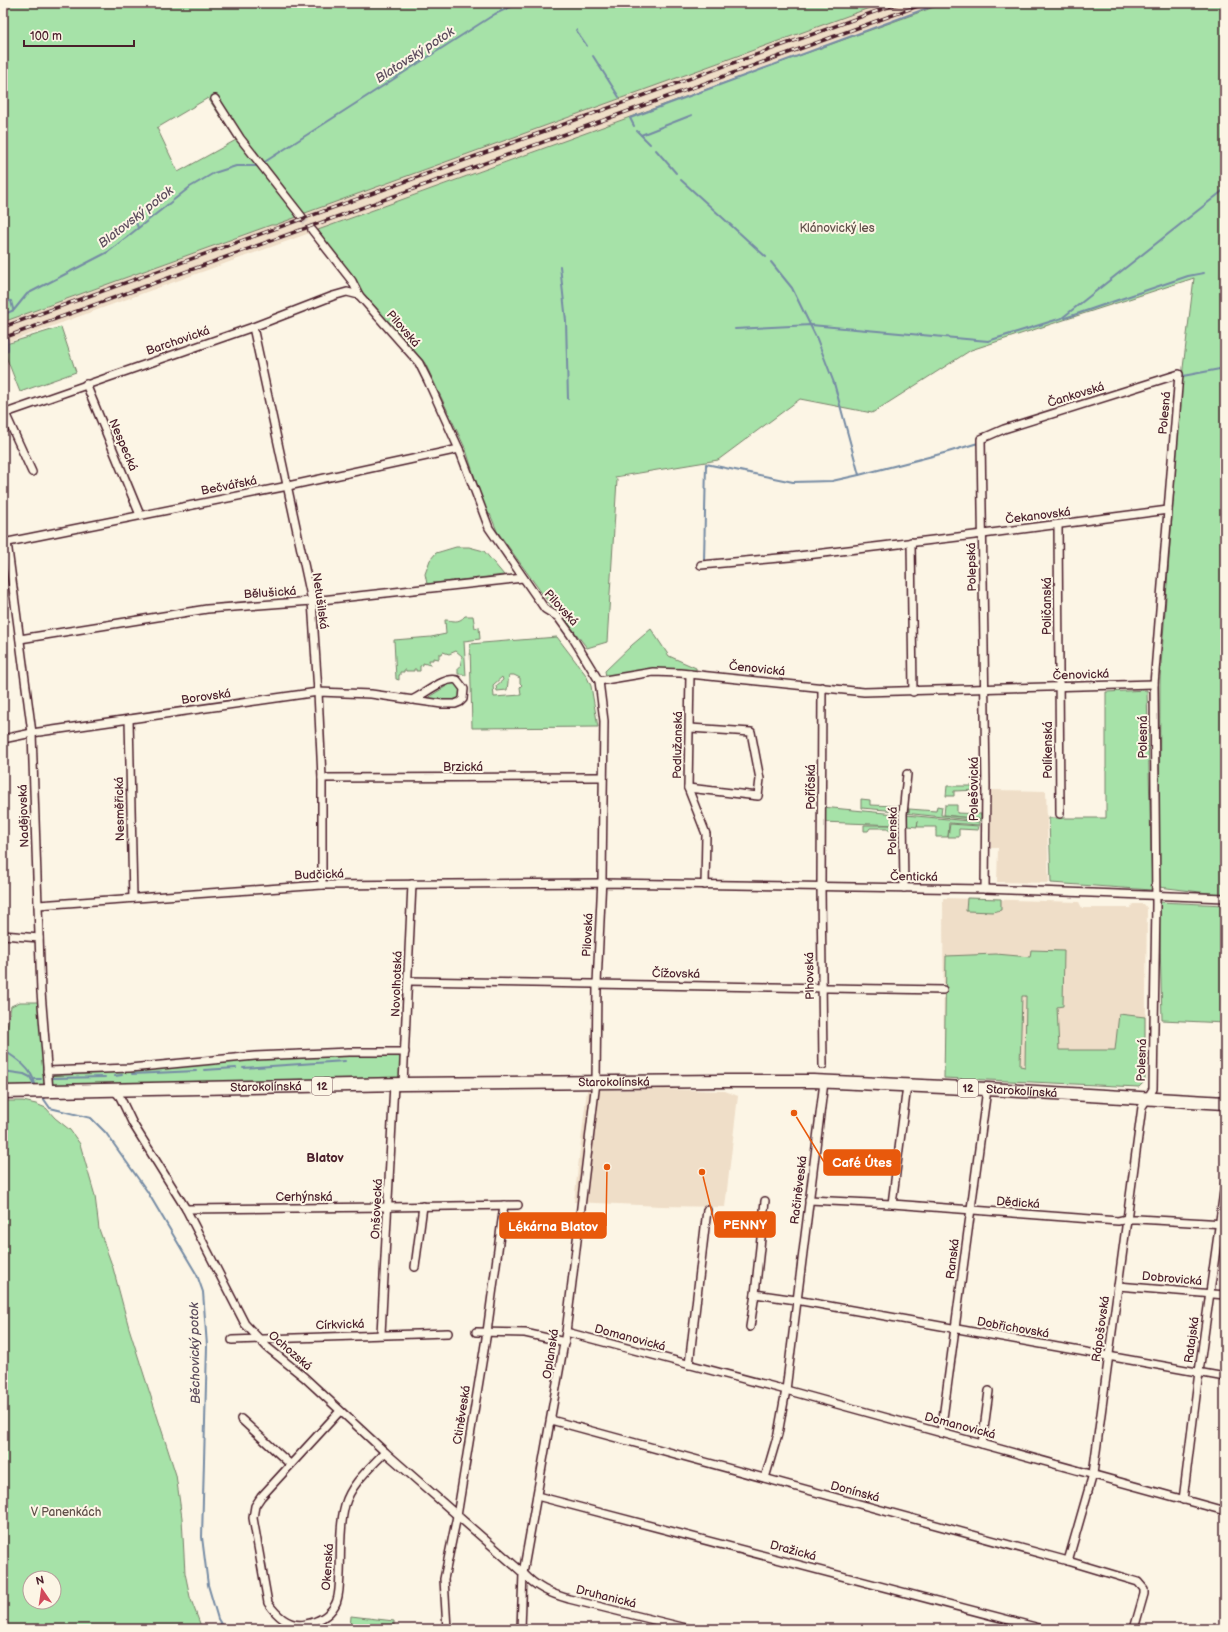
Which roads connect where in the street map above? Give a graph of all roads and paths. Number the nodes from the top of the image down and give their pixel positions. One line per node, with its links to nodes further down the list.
1 (215, 99): 2 (street)
2 (302, 217)
3 (312, 230): 4 (street, Pilovská)
4 (359, 295): 5 (street, Barchovická); 10 (street, Pilovská)
5 (253, 327): 7 (street, Barchovická); 12 (street, Netušilská)
6 (1179, 374): 9 (street, Čankovská); 13 (street, Polesná)
7 (86, 384): 8 (street, Barchovická); 14 (street, Nespecká)
8 (4, 413): 11 (street)
9 (981, 442): 16 (street, Polepská)
10 (459, 449): 12 (street, Bečvářská); 20 (street, Pilovská)
11 (32, 472)
12 (288, 486): 14 (street, Bečvářská); 21 (street, Netušilská)
13 (1168, 510): 15 (street, Čekanovská); 25 (street, Polesná)
14 (140, 515): 18 (street, Bečvářská)
15 (1058, 525): 16 (street, Čekanovská); 27 (street, Poličanská)
16 (983, 534): 17 (street, Čekanovská); 28 (street, Polepská)
17 (911, 542): 19 (street, Čekanovská); 30 (street)
18 (5, 543): 22 (street, Nadějovská)
19 (700, 565)
20 (523, 578): 21 (street, Bělušická); 24 (street, Pilovská)
21 (312, 601): 22 (street, Bělušická); 29 (street, Netušilská)
22 (20, 639): 34 (street, Nadějovská)
23 (690, 674): 24 (street, Čenovická); 26 (street, Čenovická); 33 (street, Podlužanská)
24 (599, 681): 37 (street, Pilovská)
25 (1154, 684): 27 (street, Čenovická); 48 (street, Polesná)
26 (822, 687): 30 (street, Čenovická); 45 (street, Poříčská)
27 (1058, 687): 28 (street, Čenovická); 40 (street, Políkenská)
28 (985, 689): 30 (street, Čenovická); 47 (street, Polešovická)
29 (318, 692): 31 (street, Borovská); 32 (street, Borovská); 38 (street, Netušilská)
30 (913, 692)
31 (412, 700): 31 (street, Borovská)
32 (129, 719): 34 (street, Borovská); 49 (street, Nesměřická)
33 (690, 728): 39 (street, Podlužanská); 39 (street)
34 (32, 733): 35 (street, Borovská); 51 (street, Nadějovská)
35 (3, 739)
36 (907, 774): 46 (street, Polenská)
37 (604, 777): 38 (street, Brzická); 41 (street, Pilovská)
38 (322, 778): 42 (street, Netušilská)
39 (688, 788): 44 (street, Podlužanská)
40 (1060, 814)
41 (602, 883): 43 (street, Budčická); 44 (street, Čentická); 55 (street, Pilovská)
42 (322, 884): 43 (street, Budčická); 49 (street, Budčická)
43 (412, 884): 54 (street, Novolhotská)
44 (705, 885): 45 (street, Čentická)
45 (821, 886): 46 (street, Čentická); 56 (street, Plhovská)
46 (904, 888): 47 (street, Čentická)
47 (985, 889): 48 (street, Čentická)
48 (1156, 895): 50 (street, Čentická); 69 (street, Polesná)
49 (133, 898): 51 (street, Budčická)
50 (1225, 898)
51 (38, 905): 53 (street, Nadějovská)
52 (3, 935): 53 (street)
53 (39, 938): 60 (street, Nadějovská)
54 (408, 980): 55 (street, Čížovská); 58 (street, Novolhotská)
55 (597, 984): 56 (street, Čížovská); 61 (street, Pilovská)
56 (821, 988): 57 (street, Čížovská); 59 (street, Plhovská)
57 (943, 990)
58 (405, 1052): 60 (street); 63 (street, Novolhotská)
59 (823, 1065)
60 (47, 1071): 67 (street, Nadějovská)
61 (596, 1082): 62 (main road, Starokolínská / 12); 63 (main road, Starokolínská / 12); 94 (street, Oplanská)
62 (824, 1082): 64 (main road, Starokolínská / 12); 72 (street, Račiněveská)
63 (398, 1084): 65 (main road, Starokolínská / 12); 78 (street, Onšovecká)
64 (907, 1086): 66 (main road, Starokolínská / 12); 74 (street)
65 (114, 1089): 67 (main road, Starokolínská / 12); 79 (street, Ochozská)
66 (987, 1089): 69 (main road, Starokolínská / 12); 81 (street, Ranská)
67 (49, 1091): 68 (main road, Starokolínská / 12)
68 (3, 1092)
69 (1147, 1098): 70 (main road, Starokolínská / 12); 82 (street, Rápošovská)
70 (1225, 1103)
71 (1225, 1184): 83 (street, Ratajská)
72 (809, 1200): 74 (street, Dědická); 89 (street, Račiněveská)
73 (765, 1201): 86 (street)
74 (892, 1204): 81 (street, Dědická)
75 (504, 1205): 76 (street, Cerhýnská); 77 (street, Cerhýnská); 93 (street, Ctiněveská)
76 (518, 1205)
77 (423, 1206): 78 (street, Cerhýnská); 84 (street)
78 (388, 1207): 79 (street, Cerhýnská); 96 (street, Onšovecká)
79 (186, 1209): 97 (street, Ochozská)
80 (707, 1210): 101 (street)
81 (970, 1210): 82 (street, Dědická); 91 (street, Ranská)
82 (1127, 1219): 83 (street, Dědická); 85 (street, Rápošovská)
83 (1222, 1224): 87 (street, Ratajská)
84 (416, 1267)
85 (1118, 1286): 87 (street, Dobrovická); 100 (street, Rápošovská)
86 (755, 1294): 89 (street); 90 (street)
87 (1210, 1294): 88 (street, Dobrovická); 102 (street, Ratajská)
88 (1225, 1295)
89 (796, 1300): 91 (street, Dobřichovská); 104 (street, Račiněveská)
90 (750, 1327)
91 (955, 1329): 100 (street, Dobřichovská); 109 (street, Ranská)
92 (476, 1332): 93 (street)
93 (487, 1332): 99 (street); 118 (street, Ctiněveská)
94 (566, 1332): 99 (street, Oplanská); 101 (street, Domanovická)
95 (448, 1333): 96 (street, Církvická)
96 (381, 1334): 97 (street, Církvická)
97 (259, 1339): 98 (street, Církvická); 106 (street, Ochozská)
98 (232, 1340)
99 (564, 1342): 108 (street, Oplanská)
100 (1108, 1356): 102 (street, Dobřichovská); 113 (street, Rápošovská)
101 (688, 1365): 104 (street, Domanovická)
102 (1199, 1372): 103 (street, Dobřichovská); 116 (street, Ratajská)
103 (1225, 1377)
104 (786, 1390): 109 (street, Domanovická); 114 (street, Račiněveská)
105 (989, 1391): 110 (street)
106 (340, 1411): 111 (street, Ochozská); 112 (street, Okenská)
107 (241, 1419): 112 (street)
108 (552, 1420): 114 (street, Donínská); 115 (street, Oplanská)
109 (941, 1432): 110 (street, Domanovická)
110 (982, 1444): 113 (street, Domanovická)
111 (385, 1452): 112 (street, Okenská); 118 (street, Ochozská)
112 (290, 1464)
113 (1093, 1474): 116 (street, Domanovická); 119 (street, Rápošovská)
114 (764, 1478): 119 (street, Donínská)
115 (537, 1496): 120 (street, Oplanská); 124 (street, Dražická)
116 (1184, 1500): 117 (street, Domanovická)
117 (1225, 1511)
118 (457, 1516): 120 (street, Ochozská); 121 (street, Ctiněveská)
119 (1068, 1561): 125 (street, Donínská)
120 (523, 1573): 122 (street, Oplanská); 123 (street, Druhanická)
121 (447, 1629)
122 (521, 1629)
123 (690, 1629)
124 (1043, 1629)
125 (1134, 1629)

